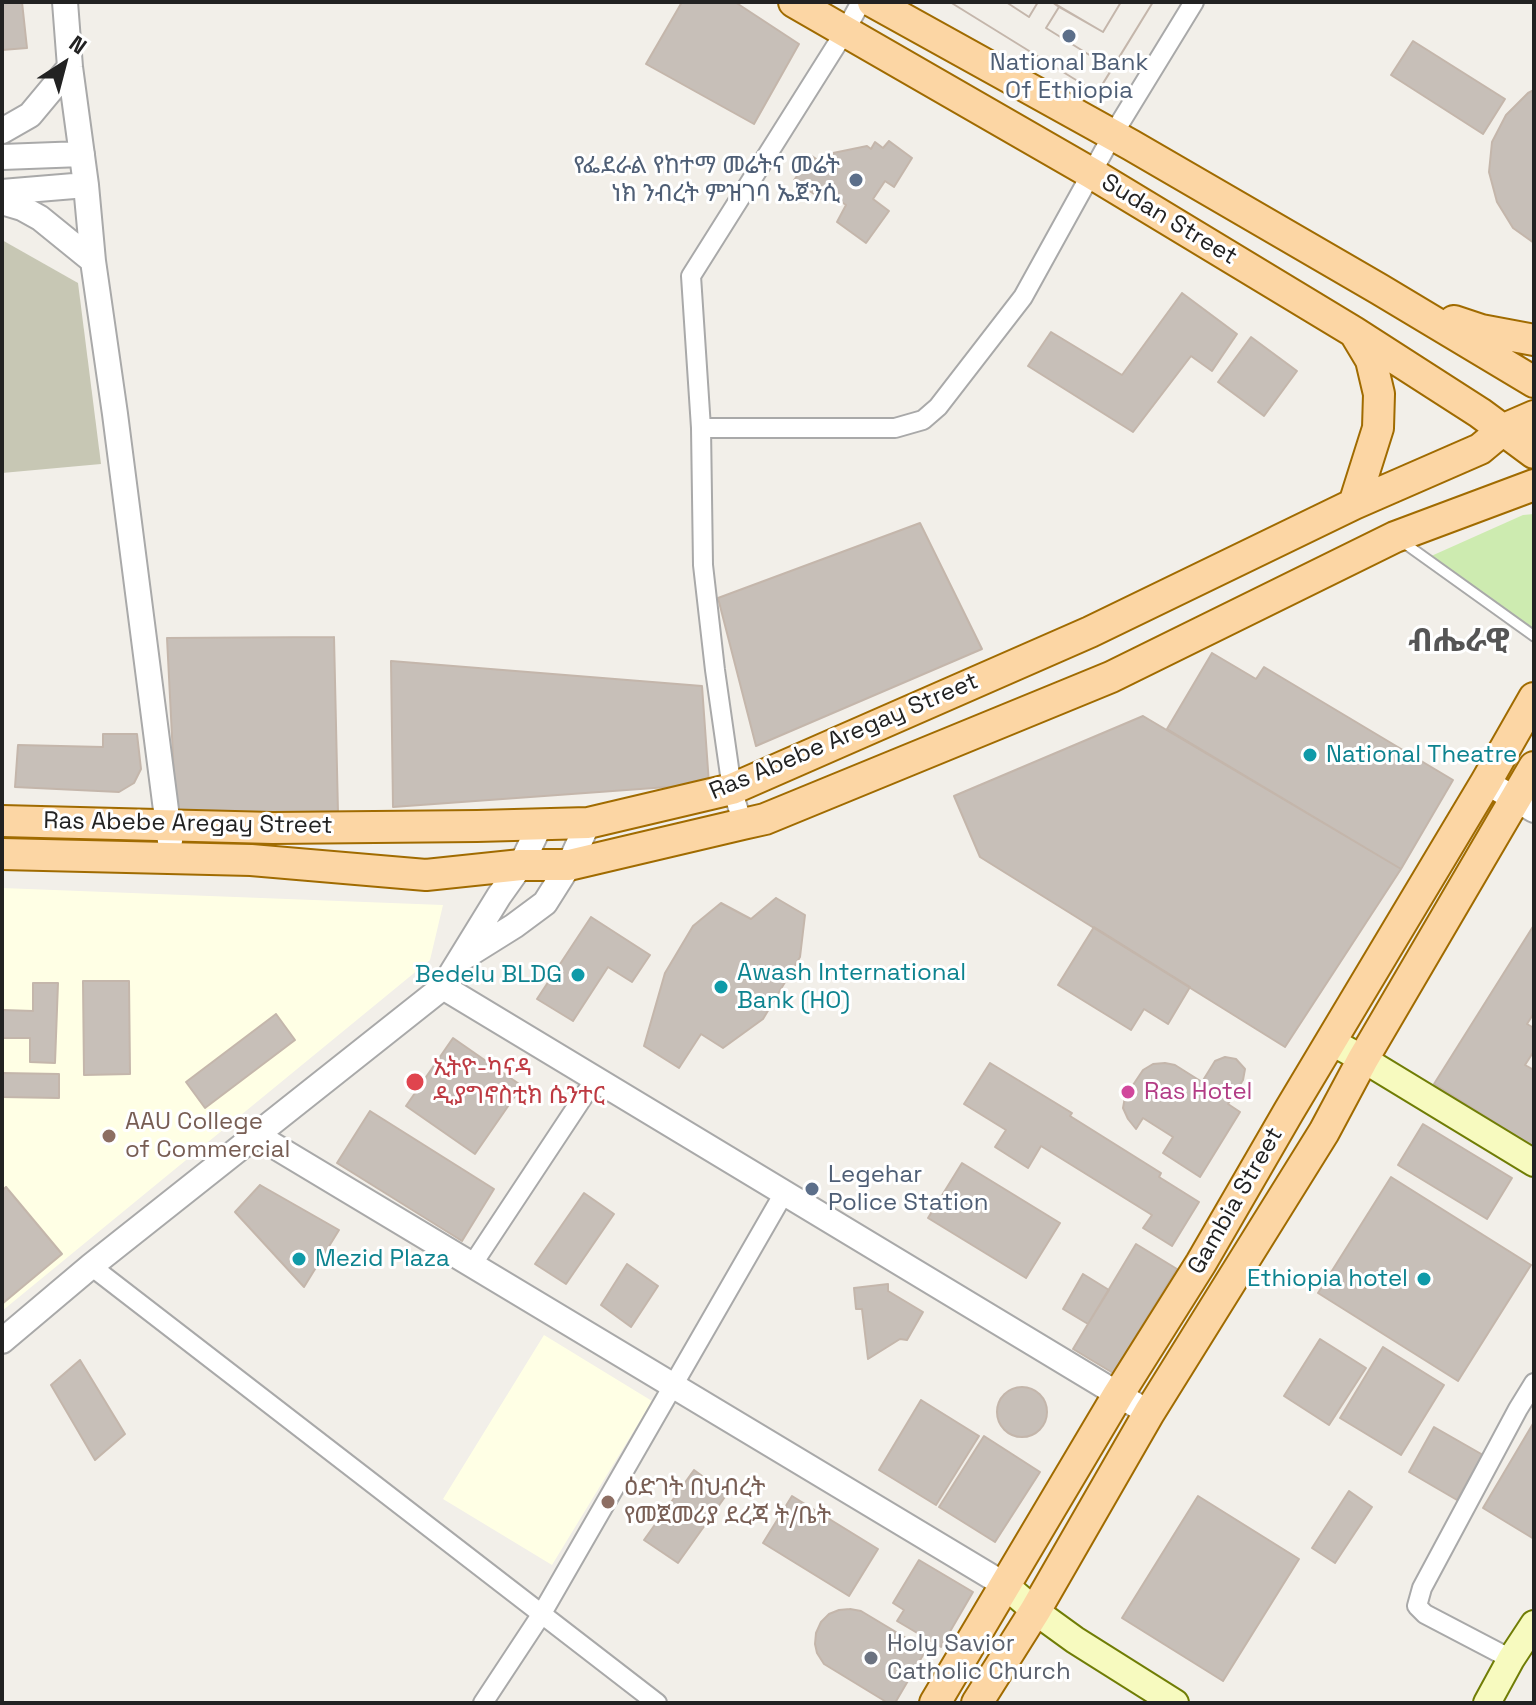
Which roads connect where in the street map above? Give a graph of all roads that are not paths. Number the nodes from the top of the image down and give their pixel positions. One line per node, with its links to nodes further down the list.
1 (65, 2): 7 (street)
2 (794, 2): 6 (main road, Sudan Street)
3 (861, 2): 6 (street)
4 (873, 2): 9 (main road, Sudan Street)
5 (1194, 2): 9 (street)
6 (844, 33): 12 (main road, Sudan Street); 22 (street)
7 (70, 67): 8 (street); 10 (street)
8 (2, 131)
9 (1112, 136): 12 (street); 17 (main road, Sudan Street)
10 (82, 154): 11 (street); 13 (street)
11 (2, 157)
12 (1091, 173): 18 (main road, Sudan Street); 22 (street)
13 (86, 185): 14 (street); 16 (street)
14 (2, 192)
15 (2, 202): 16 (street)
16 (93, 261): 38 (street)
17 (1379, 289): 19 (main road); 20 (main road, Sudan Street)
18 (1354, 332): 23 (main road, Sudan Street); 26 (main road)
19 (1534, 340)
20 (1534, 382)
21 (1534, 416): 23 (main road, Ras Abebe Aregay Street)
22 (701, 428): 34 (street)
23 (1504, 429): 24 (main road, Sudan Street); 26 (main road, Ras Abebe Aregay Street)
24 (1534, 453)
25 (1534, 485): 27 (main road, Ras Abebe Aregay Street)
26 (1354, 504): 28 (main road, Ras Abebe Aregay Street)
27 (1395, 537): 29 (lane); 30 (main road, Ras Abebe Aregay Street)
28 (1090, 632): 30 (main road); 34 (main road, Ras Abebe Aregay Street)
29 (1534, 636)
30 (1111, 677): 39 (main road, Ras Abebe Aregay Street)
31 (1534, 698): 33 (main road, Gambia Street)
32 (1534, 767): 35 (main road, Gambia Street)
33 (1486, 782): 35 (street); 47 (main road, Gambia Street)
34 (732, 789): 37 (main road, Ras Abebe Aregay Street); 39 (street)
35 (1524, 804): 48 (main road, Gambia Street)
36 (2, 821): 38 (main road, Ras Abebe Aregay Street)
37 (588, 823): 40 (main road, Ras Abebe Aregay Street); 44 (street)
38 (168, 824): 40 (main road, Ras Abebe Aregay Street); 42 (street)
39 (743, 824): 44 (main road, Ras Abebe Aregay Street)
40 (540, 825): 43 (street)
41 (2, 854): 42 (main road, Ras Abebe Aregay Street)
42 (172, 857): 43 (main road, Ras Abebe Aregay Street)
43 (521, 865): 44 (main road, Ras Abebe Aregay Street); 45 (street)
44 (569, 865): 45 (street)
45 (461, 959): 46 (street)
46 (443, 987): 49 (street); 50 (street)
47 (1330, 1041): 48 (main road); 58 (main road, Gambia Street)
48 (1363, 1059): 51 (main road); 59 (main road, Gambia Street)
49 (595, 1079): 52 (street); 53 (street)
50 (256, 1135): 53 (street); 54 (street)
51 (1534, 1163)
52 (784, 1193): 57 (street); 58 (street)
53 (472, 1265): 57 (street)
54 (91, 1266): 55 (street); 62 (street)
55 (2, 1341)
56 (1534, 1383): 64 (street)
57 (672, 1385): 60 (street); 62 (street)
58 (1118, 1395): 59 (street); 60 (main road, Gambia Street)
59 (1149, 1413): 61 (main road, Gambia Street)
60 (1005, 1585): 61 (main road); 67 (main road, Gambia Street)
61 (1035, 1611): 68 (main road, Gambia Street); 69 (main road)
62 (541, 1615): 65 (street); 66 (street)
63 (1534, 1624): 64 (main road)
64 (1511, 1659): 70 (main road)
65 (483, 1703)
66 (657, 1703)
67 (935, 1703)
68 (977, 1703)
69 (1175, 1703)
70 (1487, 1703)

